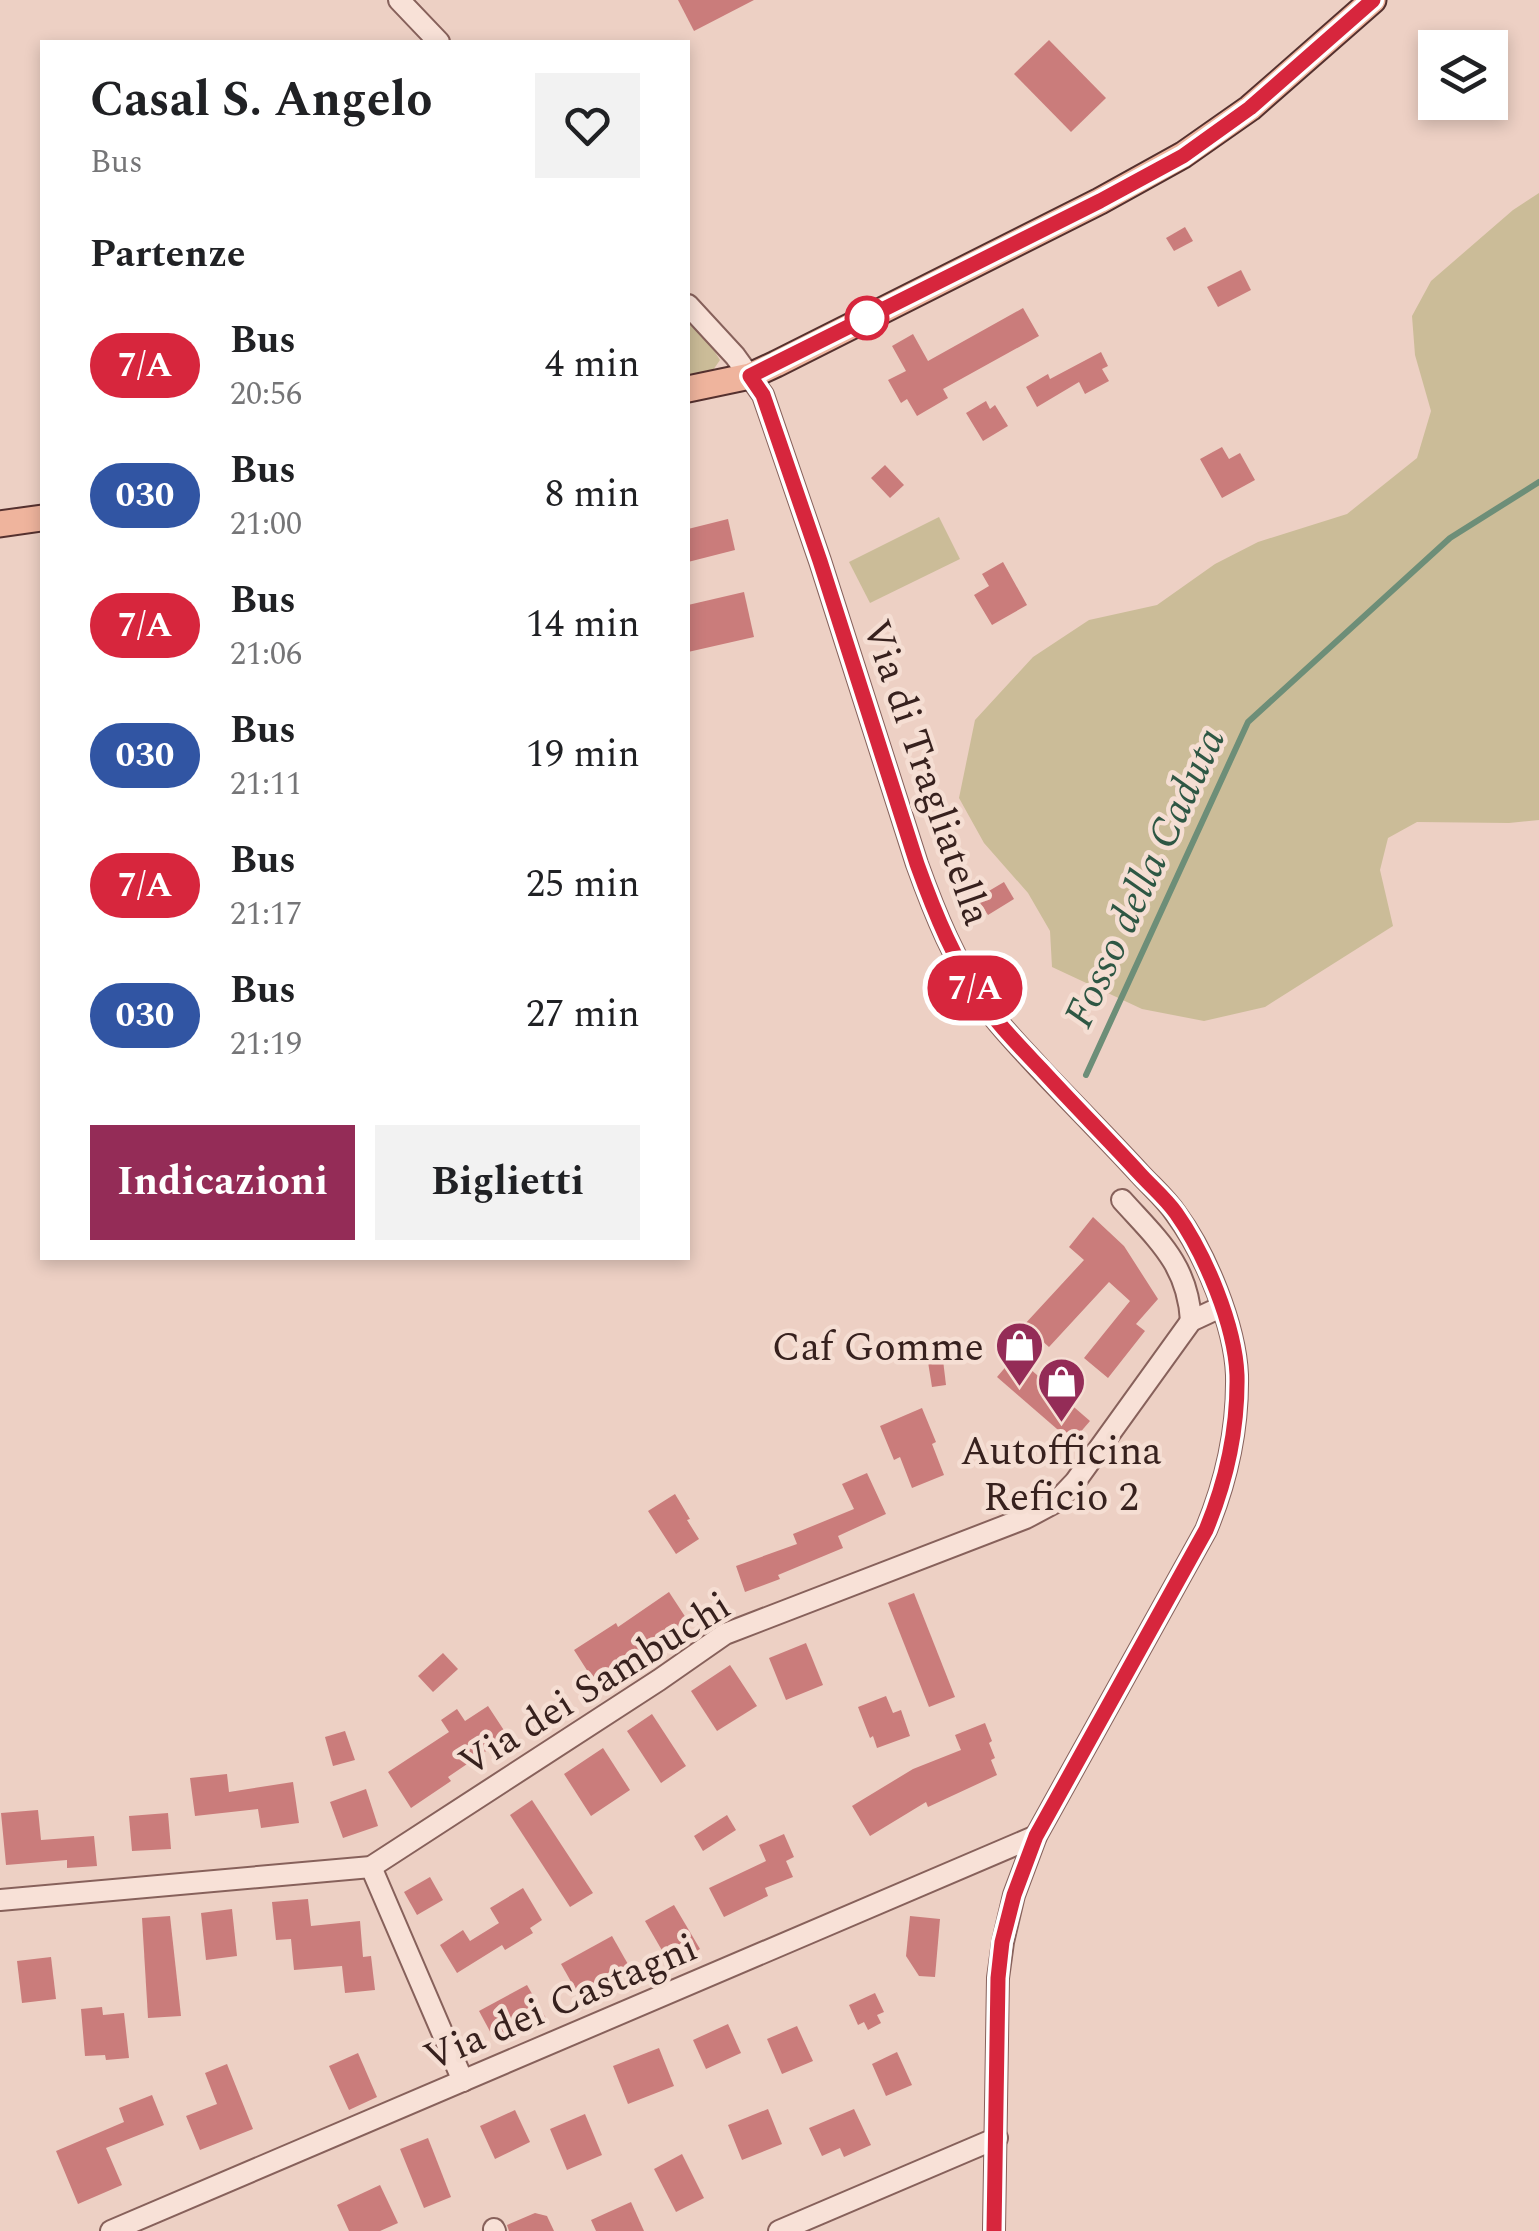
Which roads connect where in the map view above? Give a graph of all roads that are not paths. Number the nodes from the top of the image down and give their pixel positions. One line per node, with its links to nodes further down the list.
1 (399, 0): 3 (street)
2 (1373, 0): 5 (main road)
3 (438, 40)
4 (690, 307): 5 (street, Via di Tragliatella)
5 (750, 376): 6 (main road); 10 (street, Via di Tragliatella)
6 (690, 390)
7 (40, 518): 8 (main road)
8 (0, 524)
9 (1122, 1200): 11 (street)
10 (1222, 1307): 11 (street, Via dei Sambuchi); 12 (street, Via di Tragliatella)
11 (1192, 1321): 13 (street, Via dei Sambuchi)
12 (1036, 1836): 15 (street, Via dei Castagni); 16 (street, Via di Tragliatella)
13 (370, 1867): 14 (street, Via dei Sambuchi); 15 (street)
14 (0, 1900)
15 (462, 2081): 17 (street, Via dei Castagni)
16 (997, 2138): 18 (street); 19 (street, Via di Tragliatella)
17 (111, 2231)
18 (779, 2231)
19 (994, 2231)

